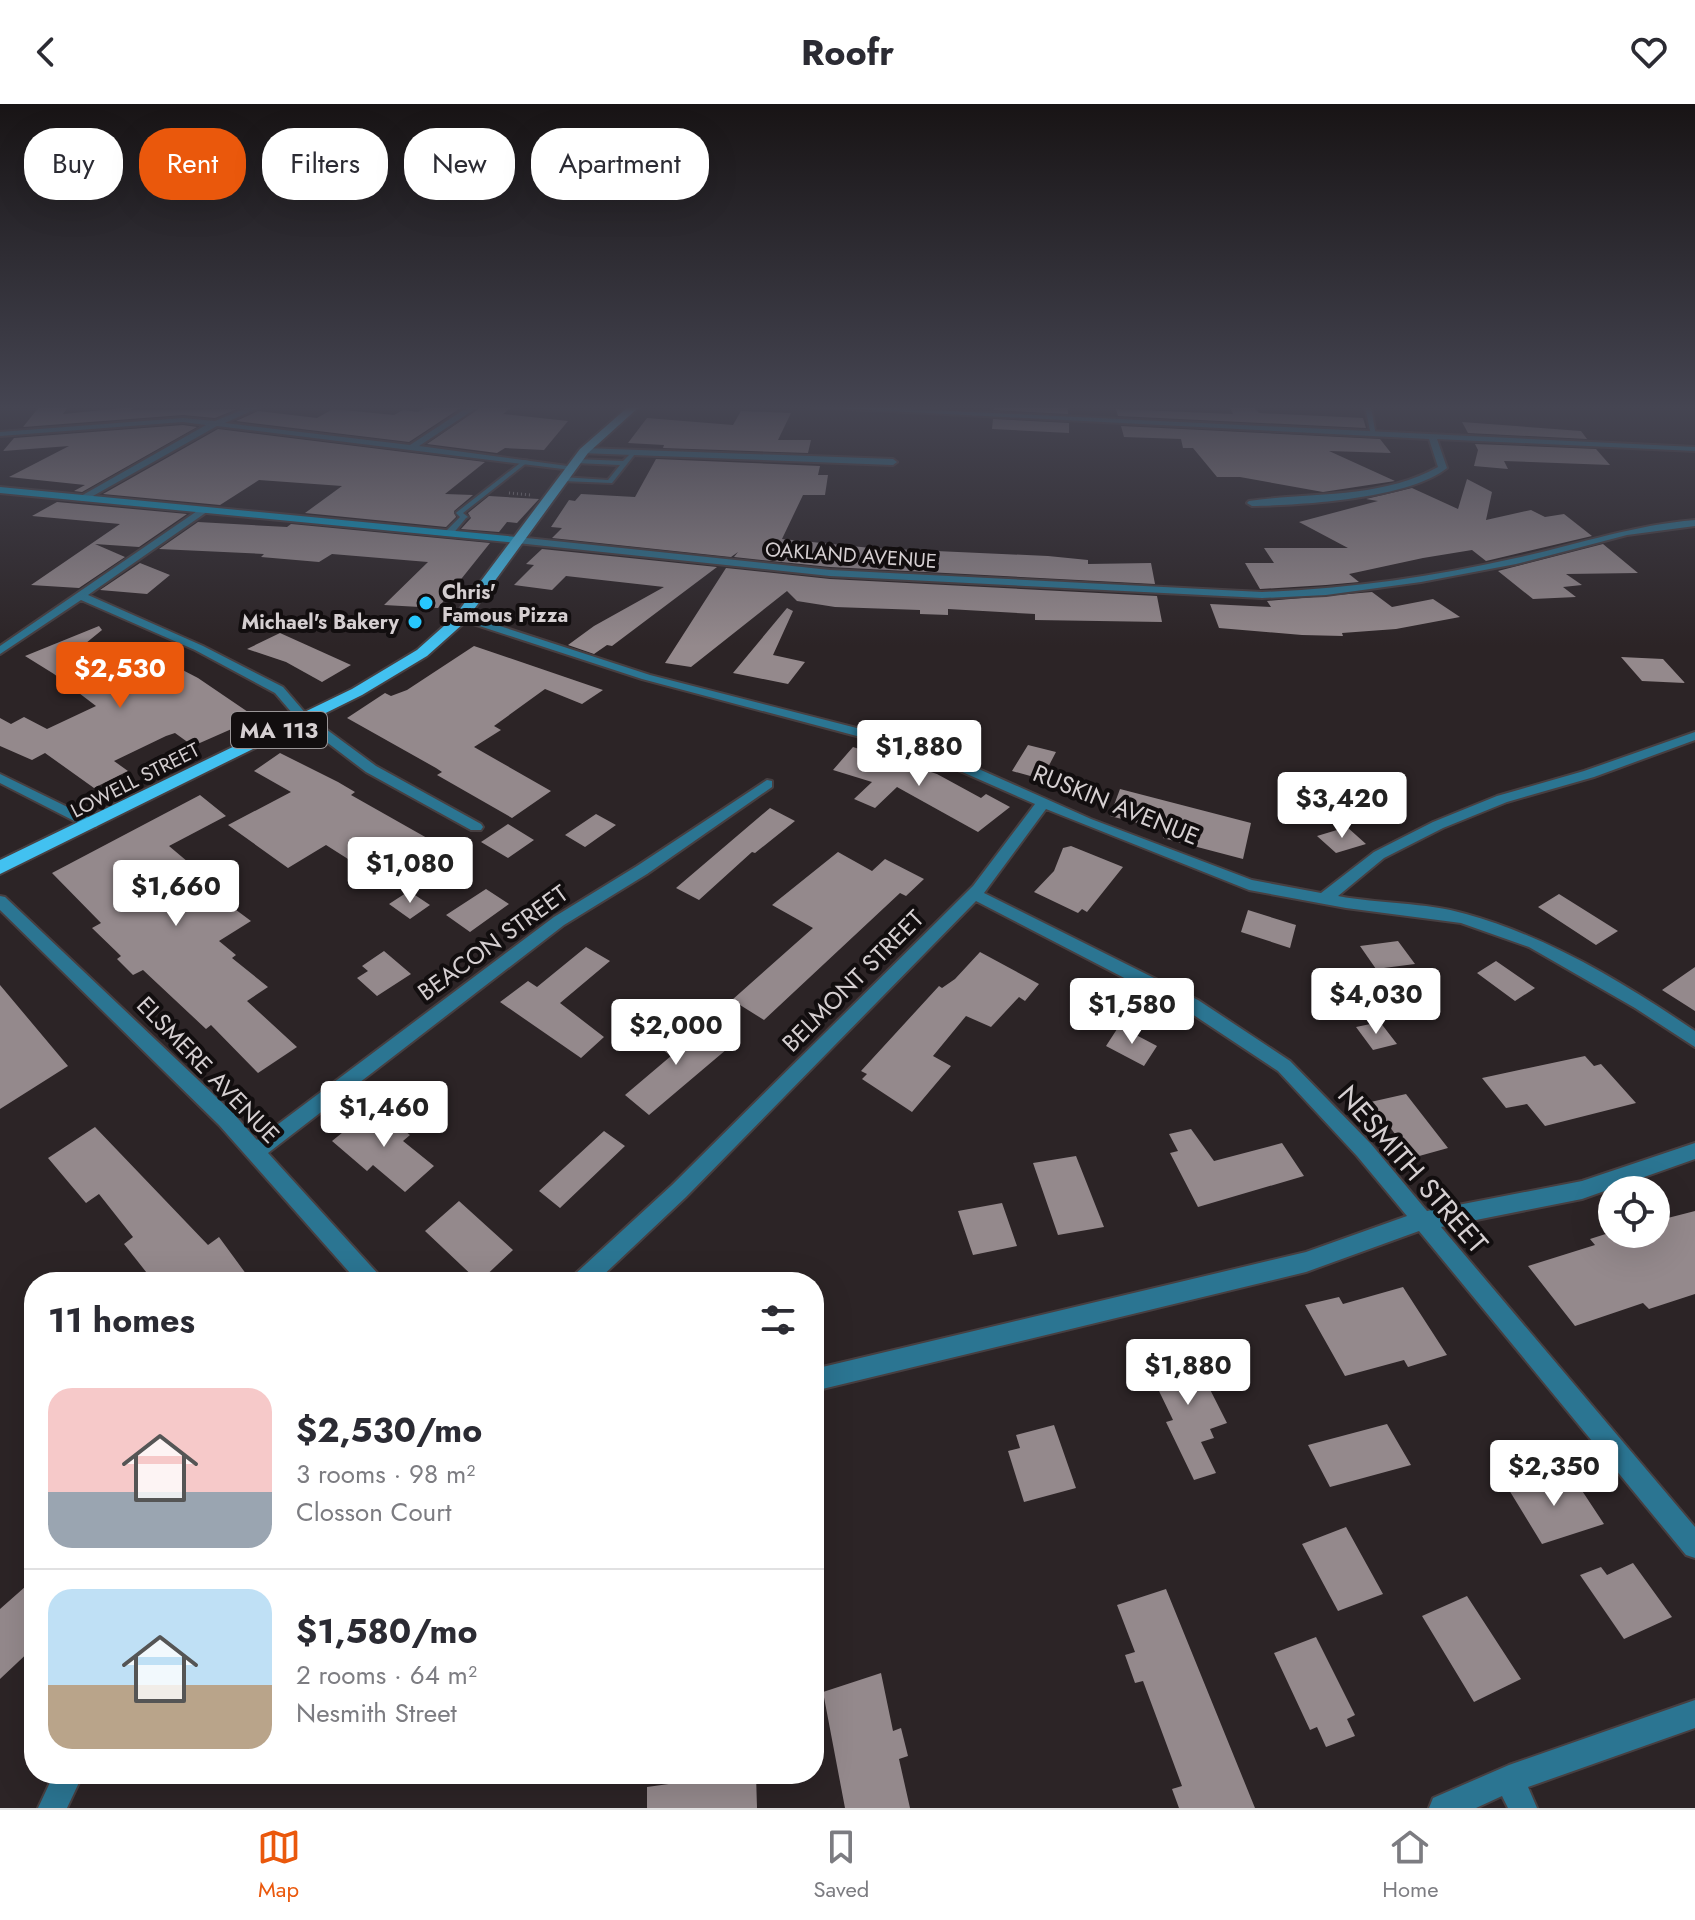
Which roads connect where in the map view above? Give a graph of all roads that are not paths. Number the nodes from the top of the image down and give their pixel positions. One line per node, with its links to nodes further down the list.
1 (104, 487): 6 (street)
2 (495, 487): 10 (lane)
3 (556, 487): 13 (main road, LOWELL STREET / MA 113)
4 (1382, 487): 7 (street)
5 (0, 490): 6 (street, OAKLAND AVENUE)
6 (84, 498): 8 (street, OAKLAND AVENUE)
7 (1252, 503)
8 (206, 509): 12 (street, OAKLAND AVENUE); 14 (street)
9 (473, 512): 10 (lane)
10 (464, 517): 12 (lane)
11 (1695, 523): 13 (street, OAKLAND AVENUE)
12 (449, 533): 13 (street, OAKLAND AVENUE)
13 (517, 540): 15 (main road, LOWELL STREET / MA 113)
14 (81, 596): 16 (street); 17 (street)
15 (462, 617): 17 (main road, LOWELL STREET / MA 113); 21 (street, RUSKIN AVENUE)
16 (0, 651)
17 (303, 718): 22 (main road, LOWELL STREET / MA 113); 23 (street)
18 (1695, 736): 26 (street)
19 (0, 778): 22 (street)
20 (767, 784): 30 (street, BEACON STREET)
21 (1043, 803): 25 (street, BELMONT STREET); 26 (street, RUSKIN AVENUE)
22 (91, 824): 24 (main road, LOWELL STREET / MA 113)
23 (476, 827)
24 (0, 868)
25 (974, 894): 31 (street, NESMITH STREET); 33 (street, BELMONT STREET)
26 (1324, 899): 28 (street, RUSKIN AVENUE)
27 (0, 901): 30 (street, ELSMERE AVENUE)
28 (1695, 1040)
29 (1695, 1151): 31 (street)
30 (255, 1152): 32 (street, ELSMERE AVENUE)
31 (1424, 1221): 34 (street); 35 (street, NESMITH STREET)
32 (363, 1272)
33 (592, 1272)
34 (824, 1378)
35 (1695, 1546)
36 (1695, 1714): 37 (street)
37 (1509, 1779): 40 (street); 41 (street)
38 (64, 1784): 39 (street)
39 (52, 1808)
40 (1443, 1808)
41 (1523, 1808)

